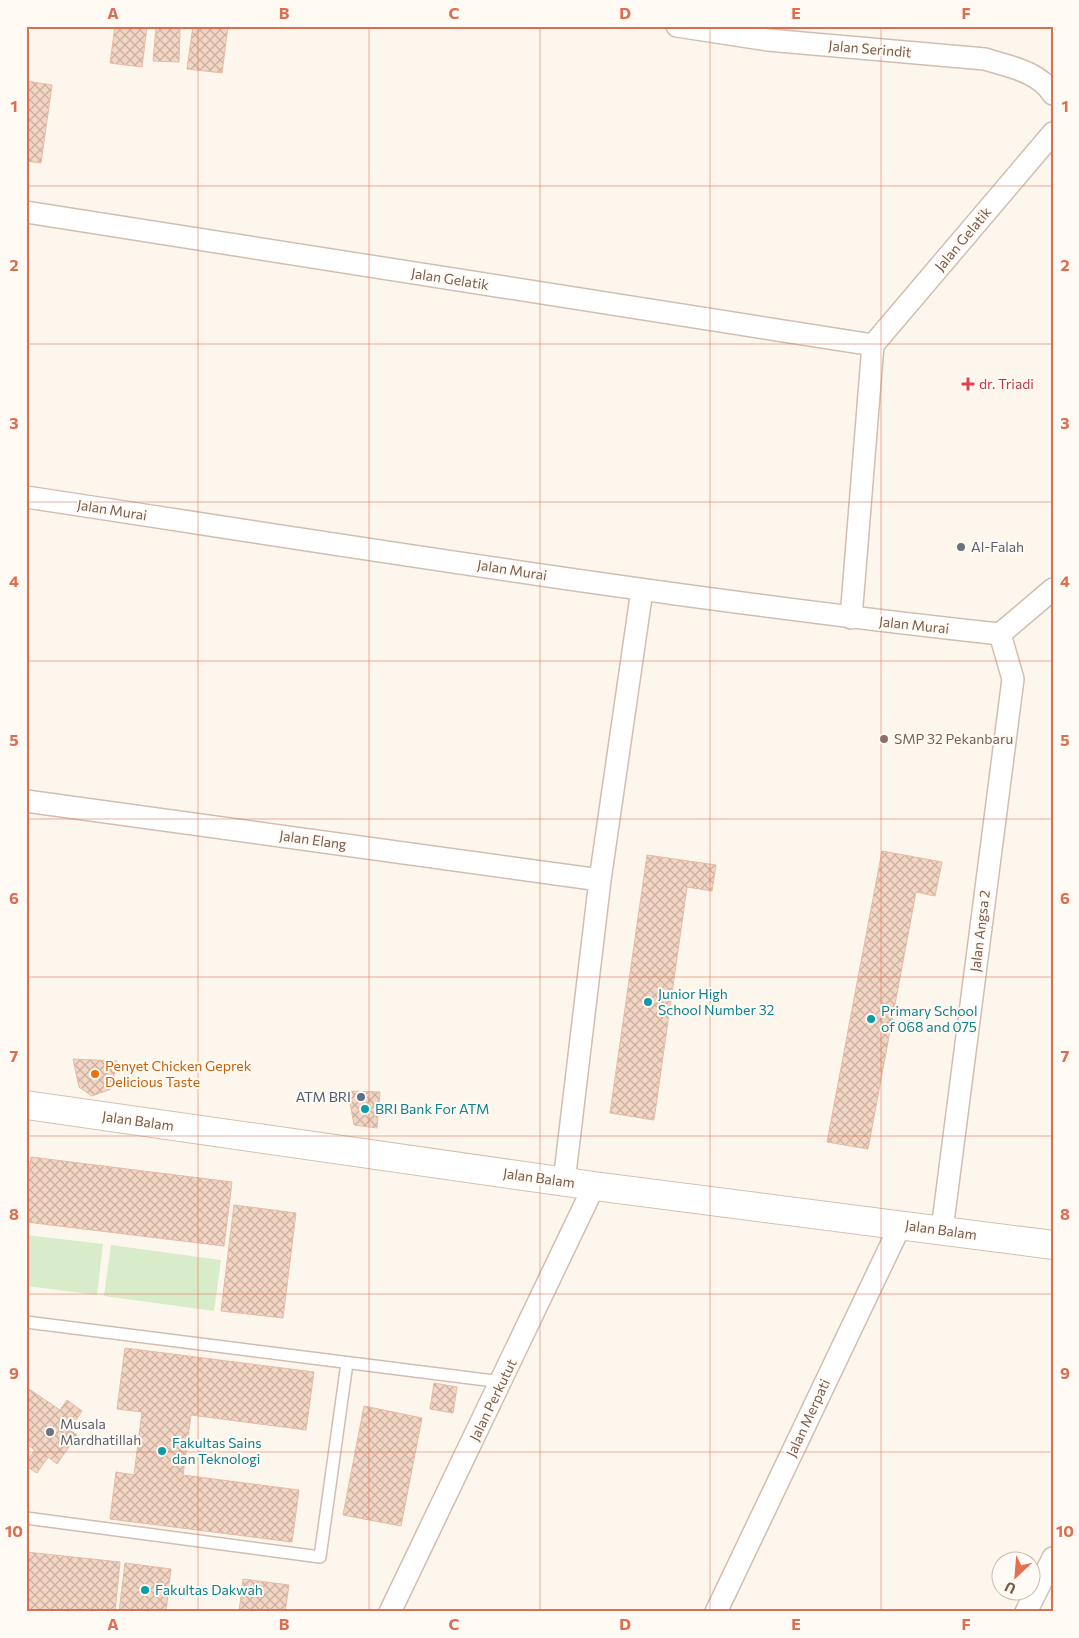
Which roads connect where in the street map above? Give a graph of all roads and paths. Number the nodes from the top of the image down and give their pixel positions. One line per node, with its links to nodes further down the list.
1 (677, 26): 2 (street, Jalan Serindit)
2 (1053, 94)
3 (1053, 133): 5 (street, Jalan Gelatik)
4 (26, 212): 5 (street, Jalan Gelatik)
5 (873, 345): 9 (street)
6 (26, 497): 8 (street, Jalan Murai)
7 (1053, 589): 10 (street)
8 (642, 590): 9 (street, Jalan Murai); 12 (street)
9 (852, 618): 10 (street, Jalan Murai)
10 (1000, 634): 17 (street, Jalan Angsa 2)
11 (26, 801): 12 (street, Jalan Elang)
12 (600, 880): 14 (street)
13 (26, 1105): 14 (main road, Jalan Balam)
14 (564, 1182): 15 (main road, Jalan Balam)
15 (594, 1186): 16 (main road, Jalan Balam); 21 (street, Jalan Perkutut)
16 (901, 1224): 17 (main road, Jalan Balam); 25 (street, Jalan Merpati)
17 (942, 1230): 18 (main road, Jalan Balam)
18 (1053, 1245)
19 (26, 1322): 20 (lane)
20 (347, 1363): 21 (lane); 22 (lane)
21 (502, 1382): 24 (street, Jalan Perkutut)
22 (26, 1518)
23 (1053, 1558): 26 (street)
24 (390, 1612)
25 (716, 1612)
26 (1026, 1612)

